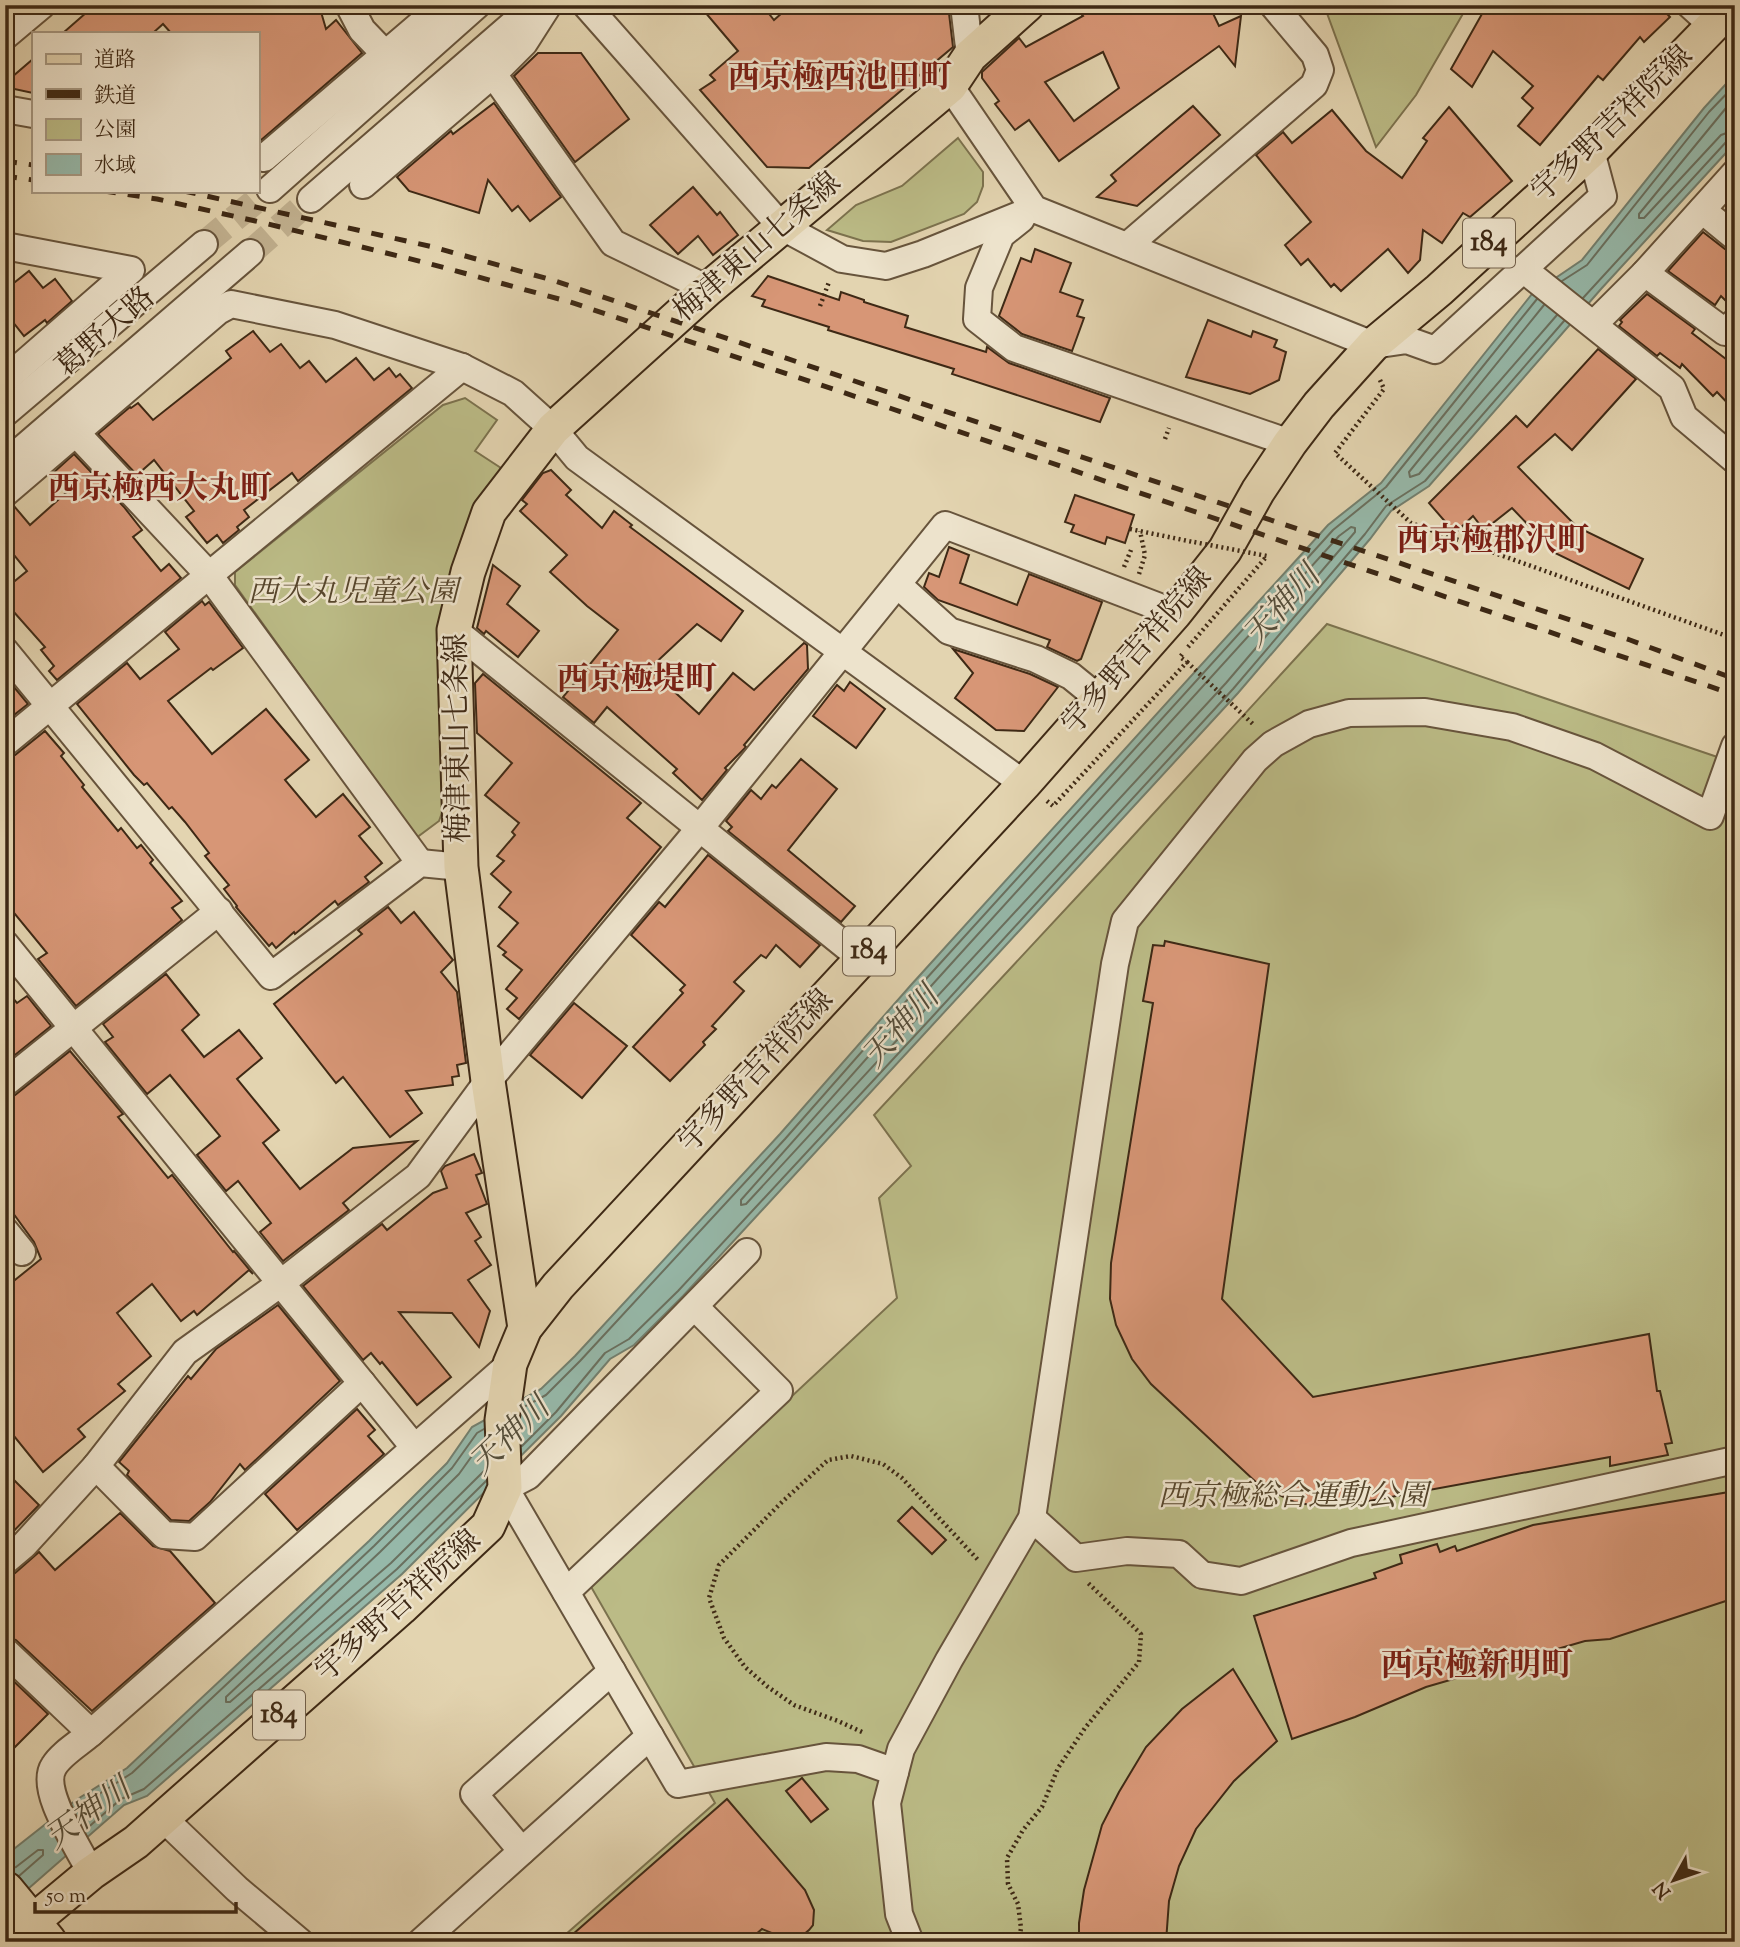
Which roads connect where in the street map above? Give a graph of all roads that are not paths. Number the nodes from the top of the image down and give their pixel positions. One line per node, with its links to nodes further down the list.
1 (42, 5): 12 (street)
2 (349, 5): 13 (street)
3 (443, 5): 13 (street)
4 (477, 5): 23 (street)
5 (535, 5): 24 (street)
6 (548, 5): 15 (street)
7 (586, 5): 27 (street)
8 (964, 5): 14 (street)
9 (1027, 5): 14 (main road, 梅津東山七条線)
10 (1273, 5): 31 (street)
11 (1712, 12): 19 (main road, 宇多野吉祥院線 / 184)
12 (5, 36)
13 (386, 55): 20 (street)
14 (970, 56): 16 (main road, 梅津東山七条線)
15 (494, 74): 22 (street); 35 (street)
16 (950, 86): 25 (street); 27 (main road, 梅津東山七条線)
17 (5, 108): 18 (street)
18 (32, 114)
19 (1591, 151): 34 (street); 38 (main road, 宇多野吉祥院線 / 184)
20 (259, 157)
21 (1735, 173): 26 (street)
22 (363, 185)
23 (271, 189)
24 (311, 199)
25 (1034, 209): 27 (street); 31 (street); 44 (street)
26 (1702, 210): 28 (street); 33 (street)
27 (781, 226): 35 (main road, 梅津東山七条線)
28 (1735, 237)
29 (204, 244): 41 (street, 葛野大路)
30 (5, 246): 40 (street)
31 (1127, 246): 38 (street)
32 (250, 253): 46 (street, 葛野大路)
33 (1646, 272): 36 (street); 37 (street)
34 (1530, 275): 37 (street); 38 (street)
35 (708, 289): 42 (main road, 梅津東山七条線)
36 (1735, 322)
37 (1592, 323): 45 (street)
38 (1375, 359): 44 (main road, 宇多野吉祥院線 / 184)
39 (462, 367): 42 (street); 43 (street); 48 (street)
40 (5, 380)
41 (5, 413)
42 (553, 429): 51 (main road, 梅津東山七条線); 53 (street)
43 (77, 434): 47 (street); 48 (street)
44 (1290, 443): 50 (main road, 宇多野吉祥院線 / 184)
45 (1735, 460)
46 (5, 464)
47 (5, 493)
48 (209, 575): 55 (street); 61 (street)
49 (898, 585): 50 (street); 53 (street); 54 (street)
50 (1175, 613): 54 (main road, 宇多野吉祥院線 / 184)
51 (454, 630): 60 (street); 62 (main road, 梅津東山七条線)
52 (5, 651): 55 (street)
53 (844, 652): 58 (street); 60 (street)
54 (1098, 698): 58 (main road, 宇多野吉祥院線 / 184)
55 (50, 706): 56 (street); 63 (street)
56 (5, 743)
57 (1734, 748): 59 (street)
58 (1036, 793): 65 (main road, 宇多野吉祥院線 / 184)
59 (1725, 806): 81 (street)
60 (700, 828): 65 (street); 67 (street)
61 (420, 863): 62 (street); 63 (street)
62 (461, 867): 67 (main road, 梅津東山七条線)
63 (219, 911): 66 (street)
64 (5, 944): 66 (street)
65 (862, 959): 74 (main road, 宇多野吉祥院線 / 184)
66 (74, 1028): 68 (street); 72 (street)
67 (488, 1081): 72 (street); 74 (main road, 梅津東山七条線)
68 (5, 1083)
69 (5, 1231): 70 (street)
70 (22, 1252)
71 (747, 1252): 73 (street)
72 (281, 1283): 76 (street); 79 (street)
73 (695, 1307): 80 (street); 83 (street)
74 (525, 1328): 75 (main road, 宇多野吉祥院線 / 184)
75 (510, 1364): 77 (street); 80 (main road, 宇多野吉祥院線 / 184)
76 (362, 1383): 77 (street); 79 (street)
77 (414, 1447): 86 (street)
78 (1735, 1460): 81 (street)
79 (96, 1466): 82 (street)
80 (505, 1488): 83 (street); 89 (main road, 宇多野吉祥院線 / 184)
81 (1032, 1518): 88 (street)
82 (5, 1561)
83 (566, 1592): 85 (street)
84 (5, 1651): 86 (street)
85 (612, 1671): 87 (street); 90 (street)
86 (92, 1733): 91 (street)
87 (650, 1736): 88 (street); 90 (street)
88 (898, 1761): 95 (street)
89 (163, 1818): 91 (main road, 宇多野吉祥院線 / 184); 93 (street)
90 (522, 1851): 94 (street)
91 (88, 1867): 92 (main road, 宇多野吉祥院線 / 184)
92 (23, 1922)
93 (300, 1942)
94 (421, 1942)
95 (911, 1942)

